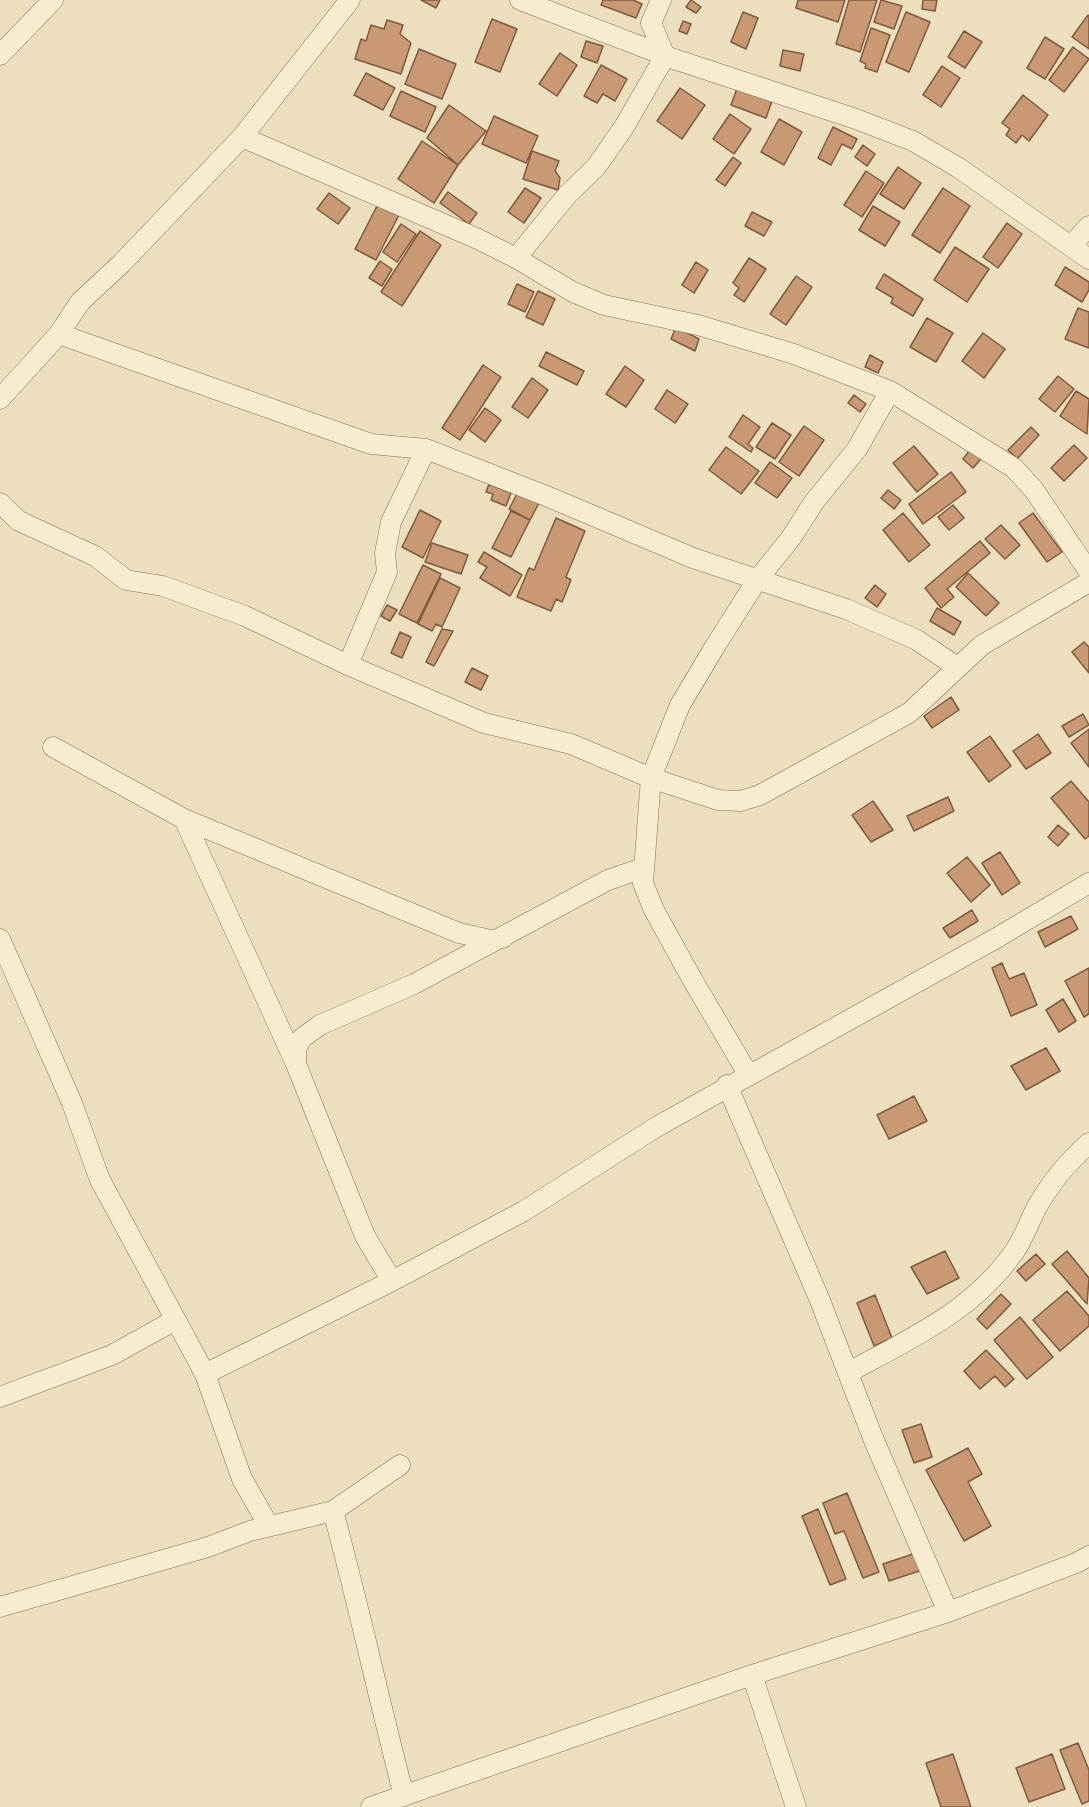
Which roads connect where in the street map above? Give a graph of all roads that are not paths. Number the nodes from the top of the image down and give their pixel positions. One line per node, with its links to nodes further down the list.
1 (53, 0): 5 (street)
2 (350, 0): 7 (street)
3 (520, 0): 6 (street)
4 (661, 0): 6 (street)
5 (0, 55)
6 (665, 56): 9 (street); 10 (street)
7 (242, 137): 10 (street); 12 (street)
8 (1089, 226): 9 (street)
9 (1071, 246): 11 (street)
10 (516, 258): 13 (street)
11 (1089, 259)
12 (59, 334): 14 (street); 15 (street)
13 (890, 391): 17 (street); 18 (street)
14 (0, 399)
15 (426, 449): 18 (street); 20 (street)
16 (0, 502): 20 (street)
17 (1089, 572)
18 (758, 580): 21 (street); 23 (street)
19 (1089, 582): 21 (street)
20 (348, 665): 23 (street)
21 (957, 667): 23 (street)
22 (53, 747): 24 (street)
23 (651, 778): 25 (street)
24 (184, 819): 27 (street); 29 (street)
25 (643, 867): 27 (street); 30 (street)
26 (1089, 882): 30 (street)
27 (502, 938): 29 (street)
28 (0, 939): 34 (street)
29 (296, 1064): 33 (street)
30 (748, 1074): 31 (street)
31 (727, 1085): 33 (street); 35 (street)
32 (1089, 1143): 35 (street)
33 (392, 1281): 36 (street)
34 (175, 1320): 36 (street); 37 (street)
35 (849, 1372): 43 (street)
36 (205, 1374): 40 (street)
37 (0, 1397)
38 (400, 1465): 39 (street)
39 (333, 1511): 40 (street); 45 (street)
40 (269, 1526): 42 (street)
41 (1089, 1556): 43 (street)
42 (0, 1607)
43 (948, 1612): 44 (street)
44 (752, 1675): 45 (street); 47 (street)
45 (404, 1796): 46 (street)
46 (371, 1807)
47 (796, 1807)

